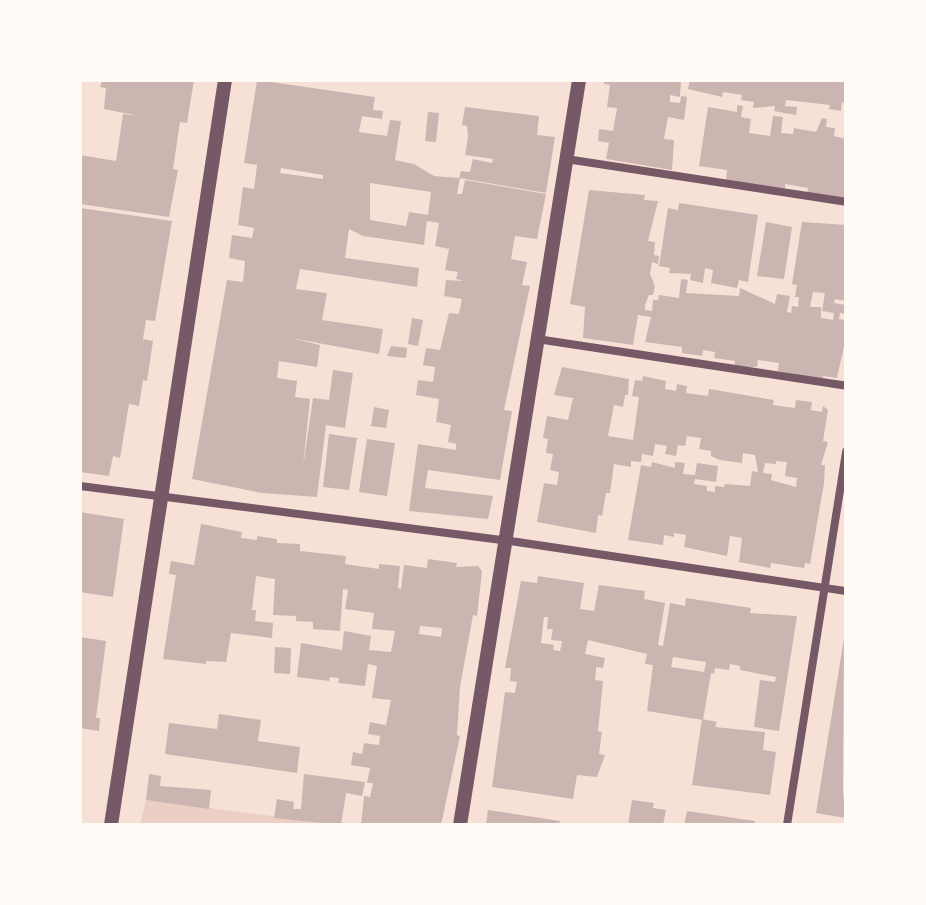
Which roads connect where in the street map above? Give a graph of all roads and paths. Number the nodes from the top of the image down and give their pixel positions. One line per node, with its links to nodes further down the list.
1 (225, 80): 9 (street)
2 (579, 80): 3 (street)
3 (566, 159): 4 (street); 5 (street)
4 (846, 202)
5 (537, 339): 6 (street); 10 (street)
6 (846, 386)
7 (846, 452): 11 (street)
8 (80, 486): 9 (street)
9 (160, 498): 10 (street); 13 (street)
10 (504, 540): 11 (street); 14 (street)
11 (824, 588): 12 (street); 15 (street)
12 (846, 591)
13 (111, 825)
14 (460, 825)
15 (787, 825)

